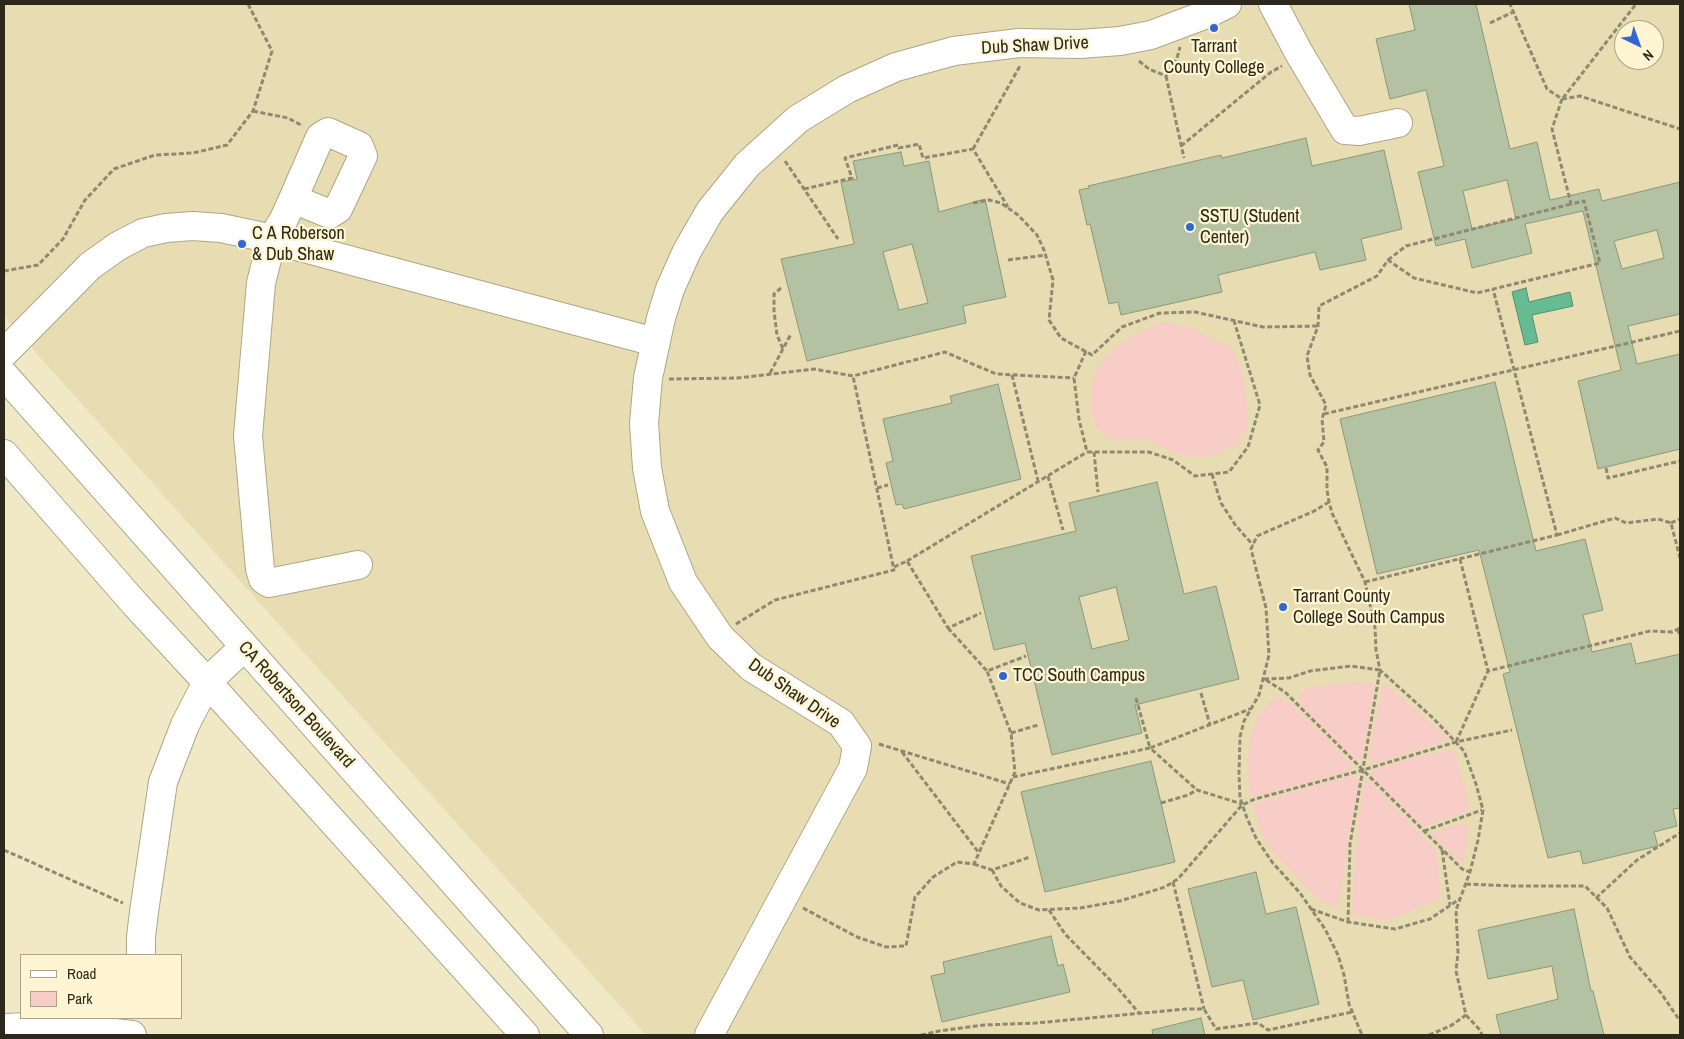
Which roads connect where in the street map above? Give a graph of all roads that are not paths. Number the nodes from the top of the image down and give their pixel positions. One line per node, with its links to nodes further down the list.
1 (1273, 4): 3 (street)
2 (1223, 5): 6 (street, Dub Shaw Drive)
3 (1398, 123)
4 (293, 199): 4 (street); 5 (street)
5 (272, 239): 6 (street); 7 (street); 10 (street)
6 (655, 342): 20 (street, Dub Shaw Drive)
7 (4, 353)
8 (4, 375): 11 (street, CA Robertson Boulevard)
9 (4, 454): 12 (street)
10 (358, 565)
11 (244, 647): 12 (street); 19 (street, CA Robertson Boulevard)
12 (207, 682): 13 (street); 18 (street)
13 (141, 954)
14 (142, 1019): 17 (street)
15 (4, 1028): 16 (street)
16 (132, 1035)
17 (142, 1035)
18 (525, 1035)
19 (588, 1035)
20 (709, 1035)

